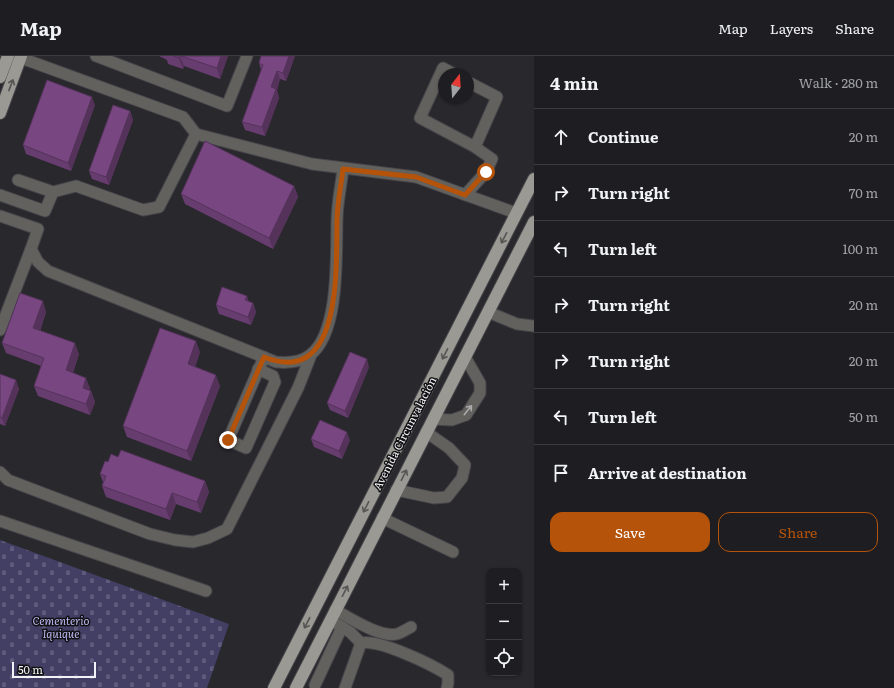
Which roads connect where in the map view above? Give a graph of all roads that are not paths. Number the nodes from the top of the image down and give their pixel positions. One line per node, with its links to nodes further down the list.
1 (8, 56): 5 (main road)
2 (96, 56): 3 (street)
3 (247, 56)
4 (21, 57): 8 (main road, one-way to 4); 9 (street)
5 (0, 77)
6 (438, 79): 10 (street)
7 (474, 85): 10 (street)
8 (0, 114)
9 (196, 134): 11 (street); 14 (street)
10 (475, 147): 16 (street)
11 (343, 169): 16 (street); 26 (street)
12 (534, 179): 18 (main road, Avenida Circunvalación)
13 (18, 180): 14 (street)
14 (53, 192): 17 (street)
15 (0, 195): 17 (street)
16 (465, 195): 18 (street)
17 (45, 211): 21 (street)
18 (516, 213): 44 (main road, Avenida Circunvalación, one-way to 44)
19 (0, 216): 21 (street)
20 (534, 222): 23 (main road, Avenida Circunvalación)
21 (38, 229): 22 (street)
22 (31, 249): 25 (street); 27 (street)
23 (488, 312): 24 (street); 28 (main road, Avenida Circunvalación)
24 (534, 326)
25 (0, 330)
26 (311, 355): 27 (street); 32 (street)
27 (264, 357): 29 (street)
28 (465, 357): 30 (main road, Avenida Circunvalación); 30 (street, one-way to 28)
29 (258, 369): 29 (street)
30 (433, 419): 31 (main road, Avenida Circunvalación)
31 (426, 432): 33 (main road, Avenida Circunvalación, one-way to 31); 33 (street)
32 (0, 472)
33 (396, 490): 34 (main road, Avenida Circunvalación)
34 (382, 518): 36 (street); 38 (main road, Avenida Circunvalación, one-way to 34)
35 (0, 521): 37 (street)
36 (453, 552)
37 (206, 591)
38 (333, 615): 39 (street); 40 (street); 42 (main road, Avenida Circunvalación)
39 (342, 627): 41 (street); 43 (street)
40 (411, 627)
41 (361, 643): 45 (street); 46 (street)
42 (298, 684): 43 (street)
43 (319, 687)
44 (274, 688)
45 (345, 688)
46 (447, 688)

